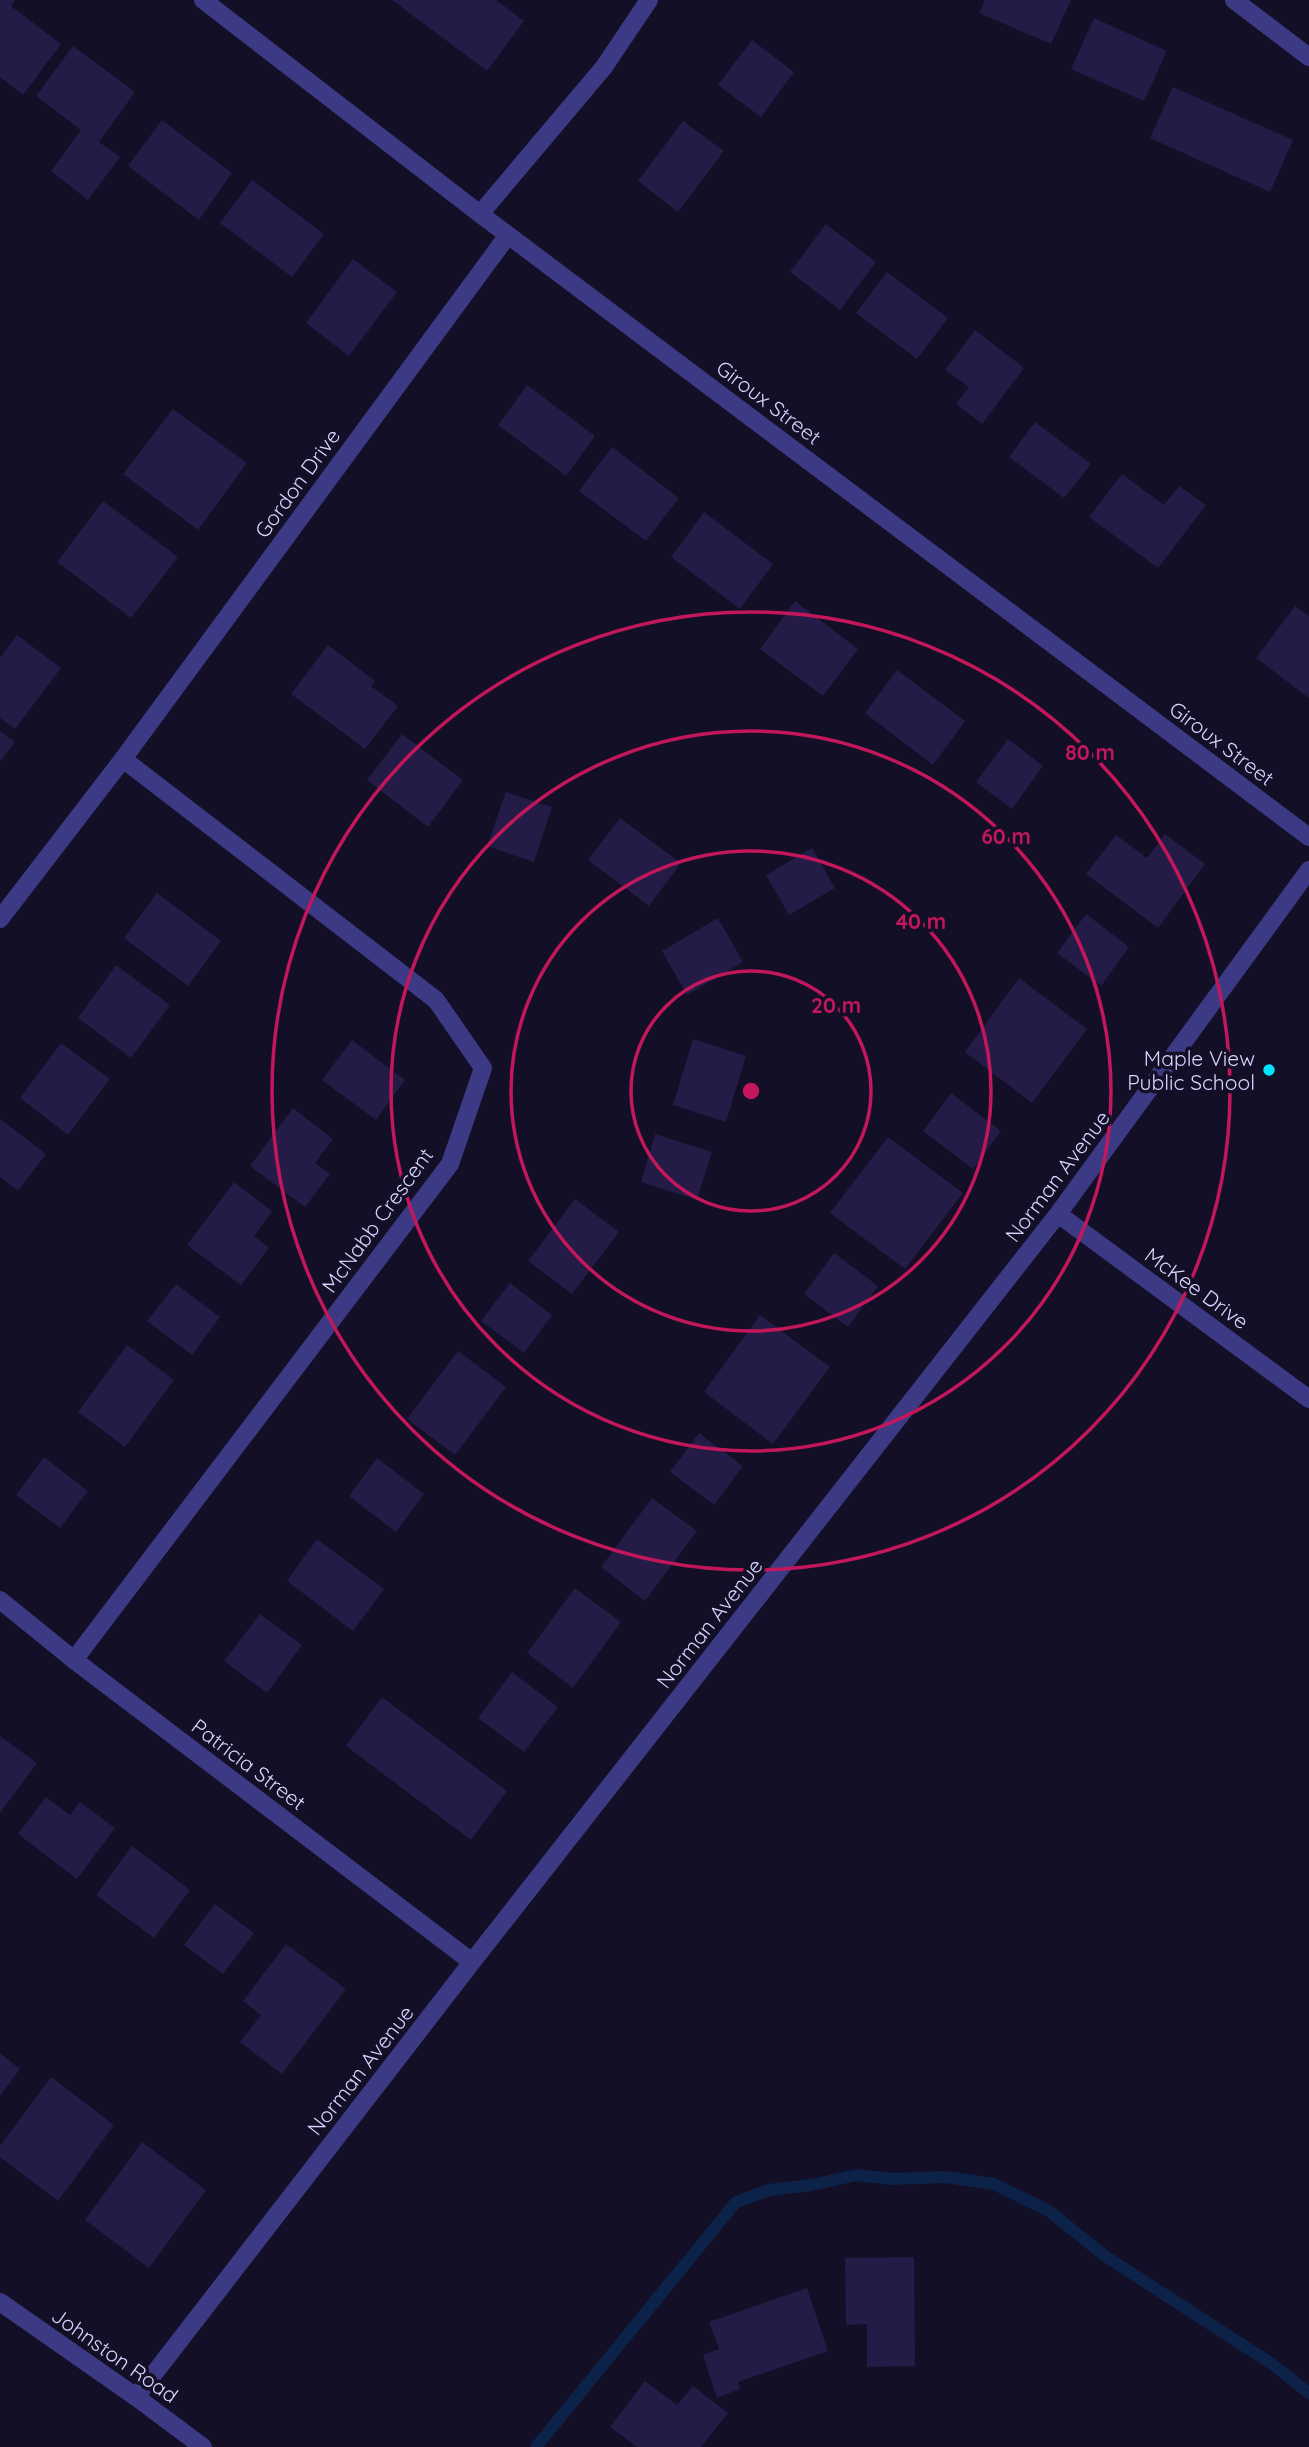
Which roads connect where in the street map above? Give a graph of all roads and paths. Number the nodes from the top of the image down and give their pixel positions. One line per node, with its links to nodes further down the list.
1 (203, 0): 5 (street, Giroux Street)
2 (649, 0): 5 (street)
3 (1236, 1): 4 (street)
4 (1309, 57)
5 (480, 214): 6 (street, Giroux Street)
6 (508, 234): 7 (street, Gordon Drive); 8 (street, Giroux Street)
7 (123, 759): 10 (street); 14 (street, McNabb Crescent)
8 (1309, 837)
9 (1309, 870): 11 (street, Norman Avenue)
10 (0, 919)
11 (1058, 1214): 12 (street, McKee Drive); 15 (street, Norman Avenue)
12 (1309, 1399)
13 (0, 1600): 14 (street, Patricia Street)
14 (74, 1660): 15 (street, Patricia Street)
15 (472, 1962): 17 (street, Norman Avenue)
16 (0, 2302): 17 (street, Johnston Road)
17 (136, 2397): 18 (street, Johnston Road)
18 (203, 2447)

